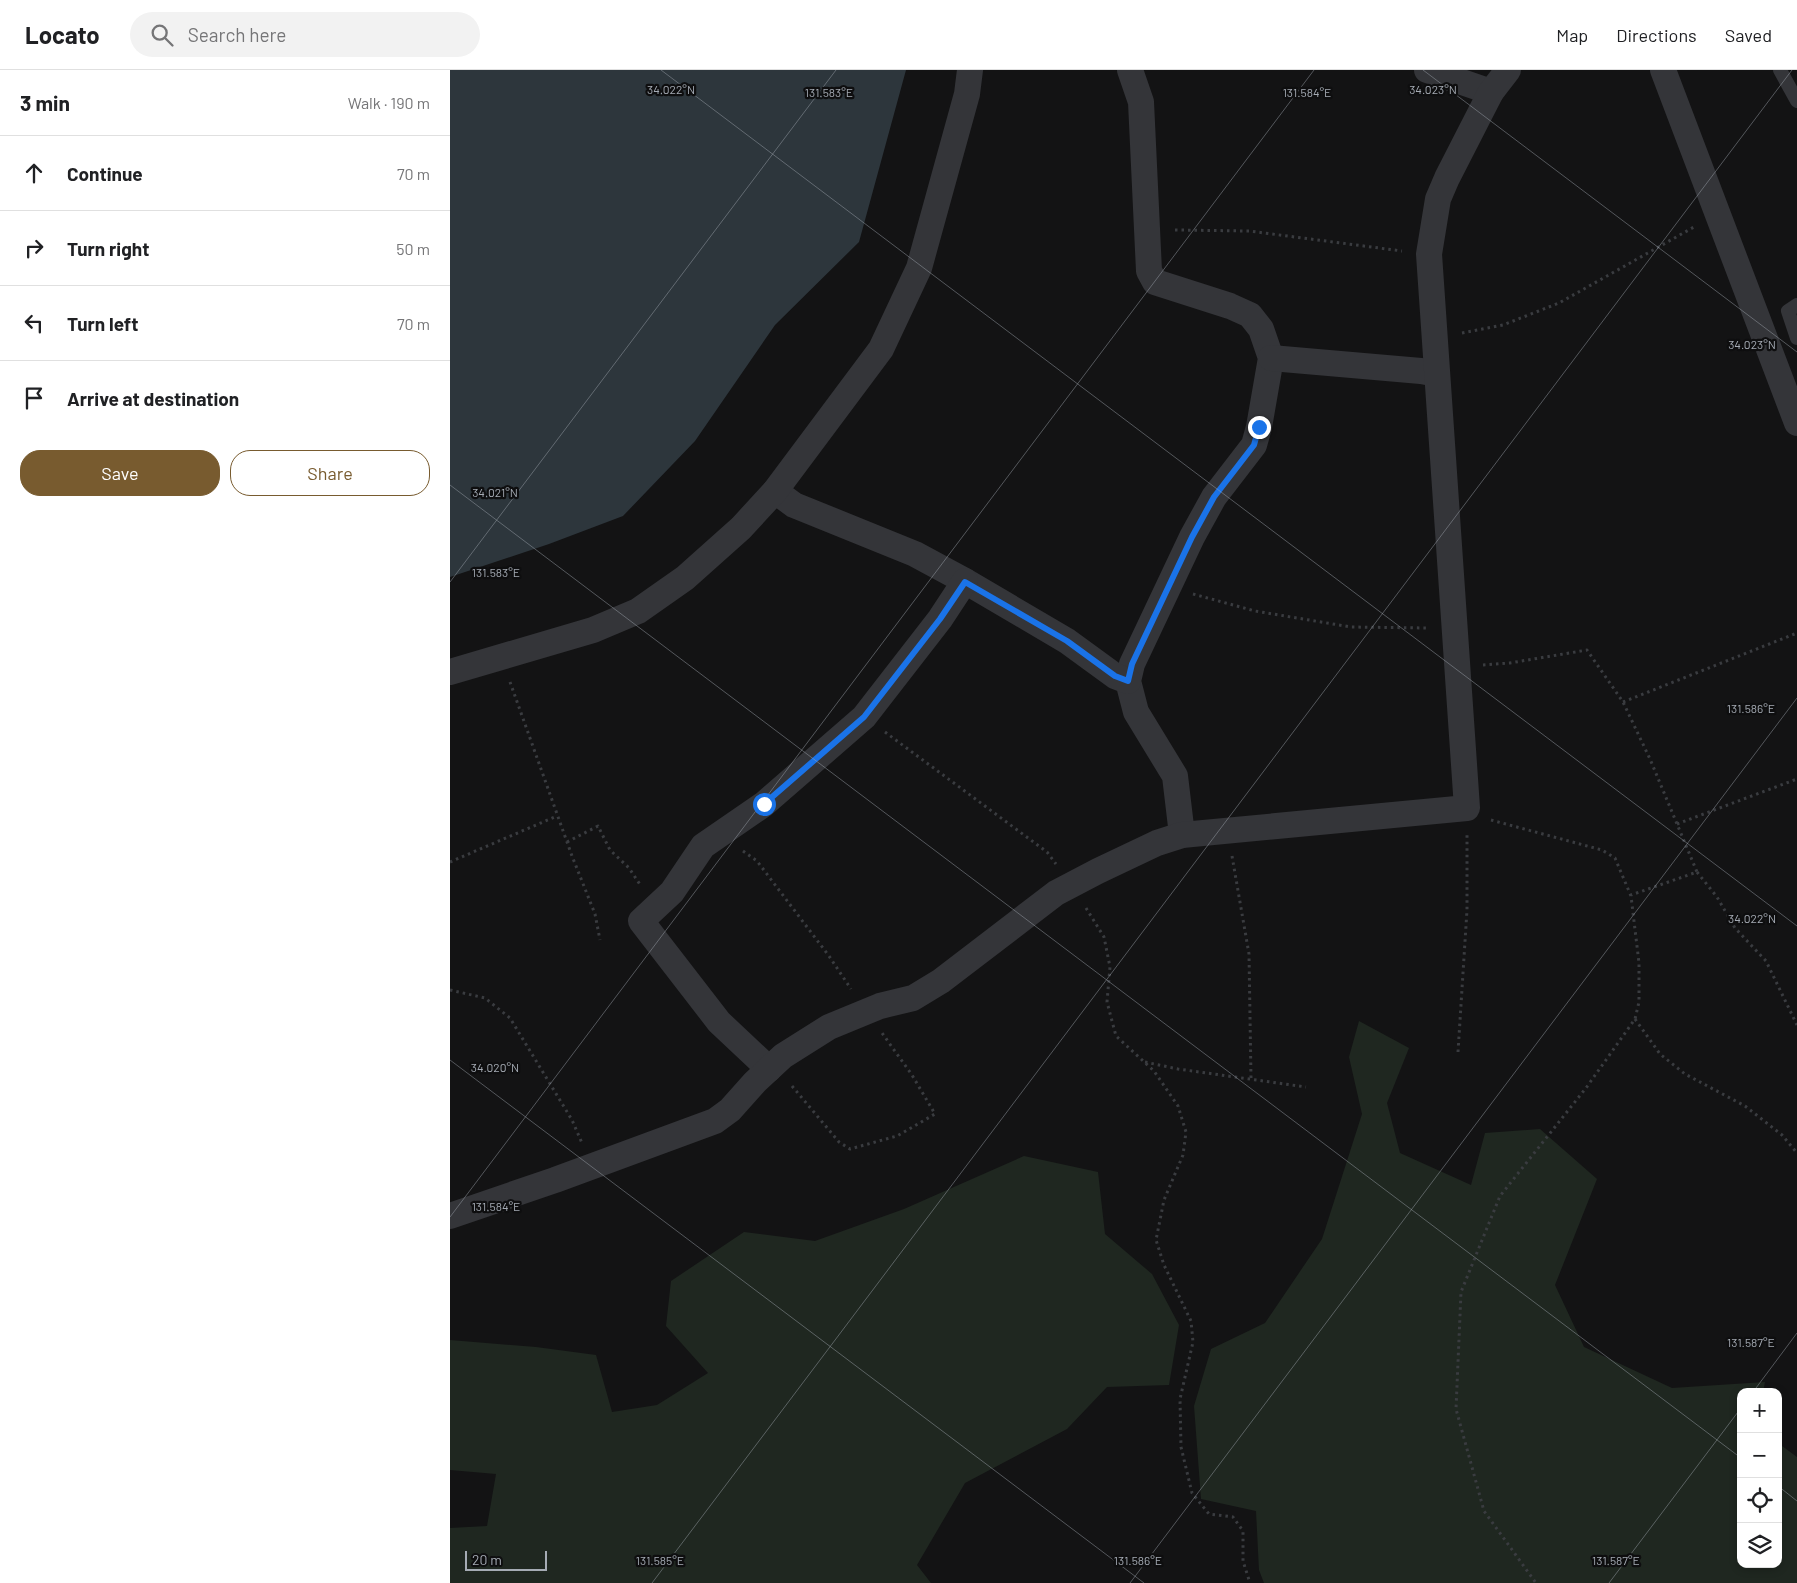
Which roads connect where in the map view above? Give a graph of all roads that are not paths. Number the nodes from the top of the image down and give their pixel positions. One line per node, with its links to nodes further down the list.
1 (970, 70): 14 (street)
2 (1130, 70): 11 (street)
3 (1427, 70): 7 (street)
4 (1508, 70): 7 (street)
5 (1663, 70): 13 (street)
6 (1780, 70): 8 (lane)
7 (1491, 92): 12 (street)
8 (1797, 101)
9 (1797, 305): 10 (lane)
10 (1797, 338)
11 (1271, 358): 12 (street); 17 (street)
12 (1437, 374): 18 (street)
13 (1797, 423)
14 (775, 491): 15 (street); 16 (street)
15 (965, 582): 17 (street); 19 (street)
16 (450, 672)
17 (1128, 681): 18 (street)
18 (1182, 835): 19 (street)
19 (769, 1069): 20 (street)
20 (450, 1216)

